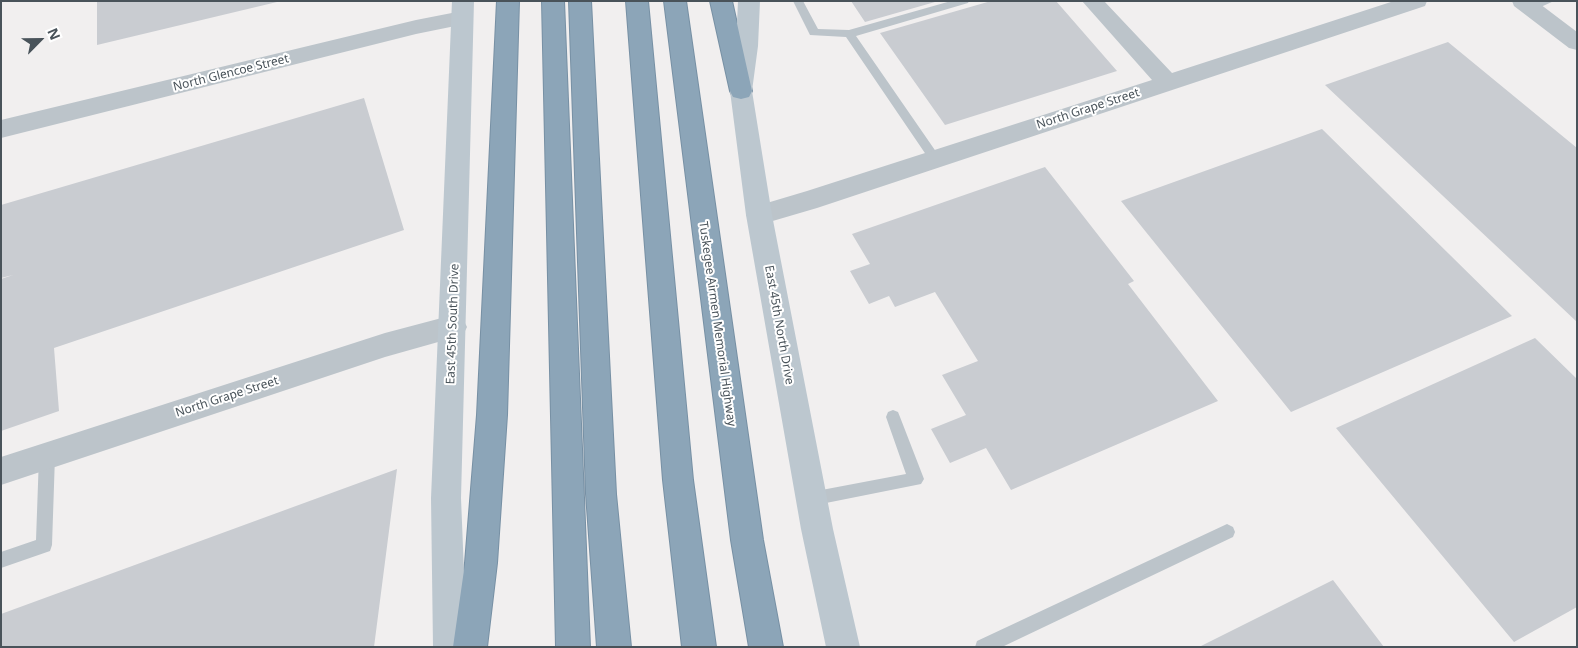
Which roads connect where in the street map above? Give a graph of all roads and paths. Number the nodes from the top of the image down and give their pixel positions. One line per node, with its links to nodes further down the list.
1 (508, 1): 31 (highway)
2 (552, 1): 32 (highway)
3 (580, 1): 33 (highway)
4 (637, 1): 34 (highway)
5 (656, 1): 23 (highway)
6 (675, 1): 23 (highway, Tuskegee Airmen Memorial Highway)
7 (721, 1): 18 (highway)
8 (749, 1): 18 (main road, East 45th North Drive)
9 (798, 1): 15 (lane)
10 (964, 1): 15 (lane)
11 (1092, 1): 17 (street)
12 (1417, 1): 17 (street, North Grape Street)
13 (1534, 3): 16 (street)
14 (462, 10): 19 (street, North Glencoe Street); 22 (main road, East 45th South Drive)
15 (849, 34): 20 (lane)
16 (1577, 43)
17 (1168, 83): 20 (street, North Grape Street)
18 (741, 91): 21 (main road, East 45th North Drive)
19 (1, 129)
20 (935, 160): 21 (street, North Grape Street)
21 (759, 214): 27 (main road, East 45th North Drive)
22 (453, 327): 25 (street, North Grape Street); 30 (main road, East 45th South Drive)
23 (722, 365): 35 (highway, Tuskegee Airmen Memorial Highway)
24 (893, 417): 27 (lane)
25 (47, 456): 26 (street, North Grape Street); 29 (lane)
26 (1, 471)
27 (811, 499): 36 (main road, East 45th North Drive)
28 (1227, 532): 37 (lane)
29 (1, 560)
30 (450, 647)
31 (470, 647)
32 (573, 647)
33 (612, 647)
34 (699, 647)
35 (766, 647)
36 (843, 647)
37 (983, 647)

